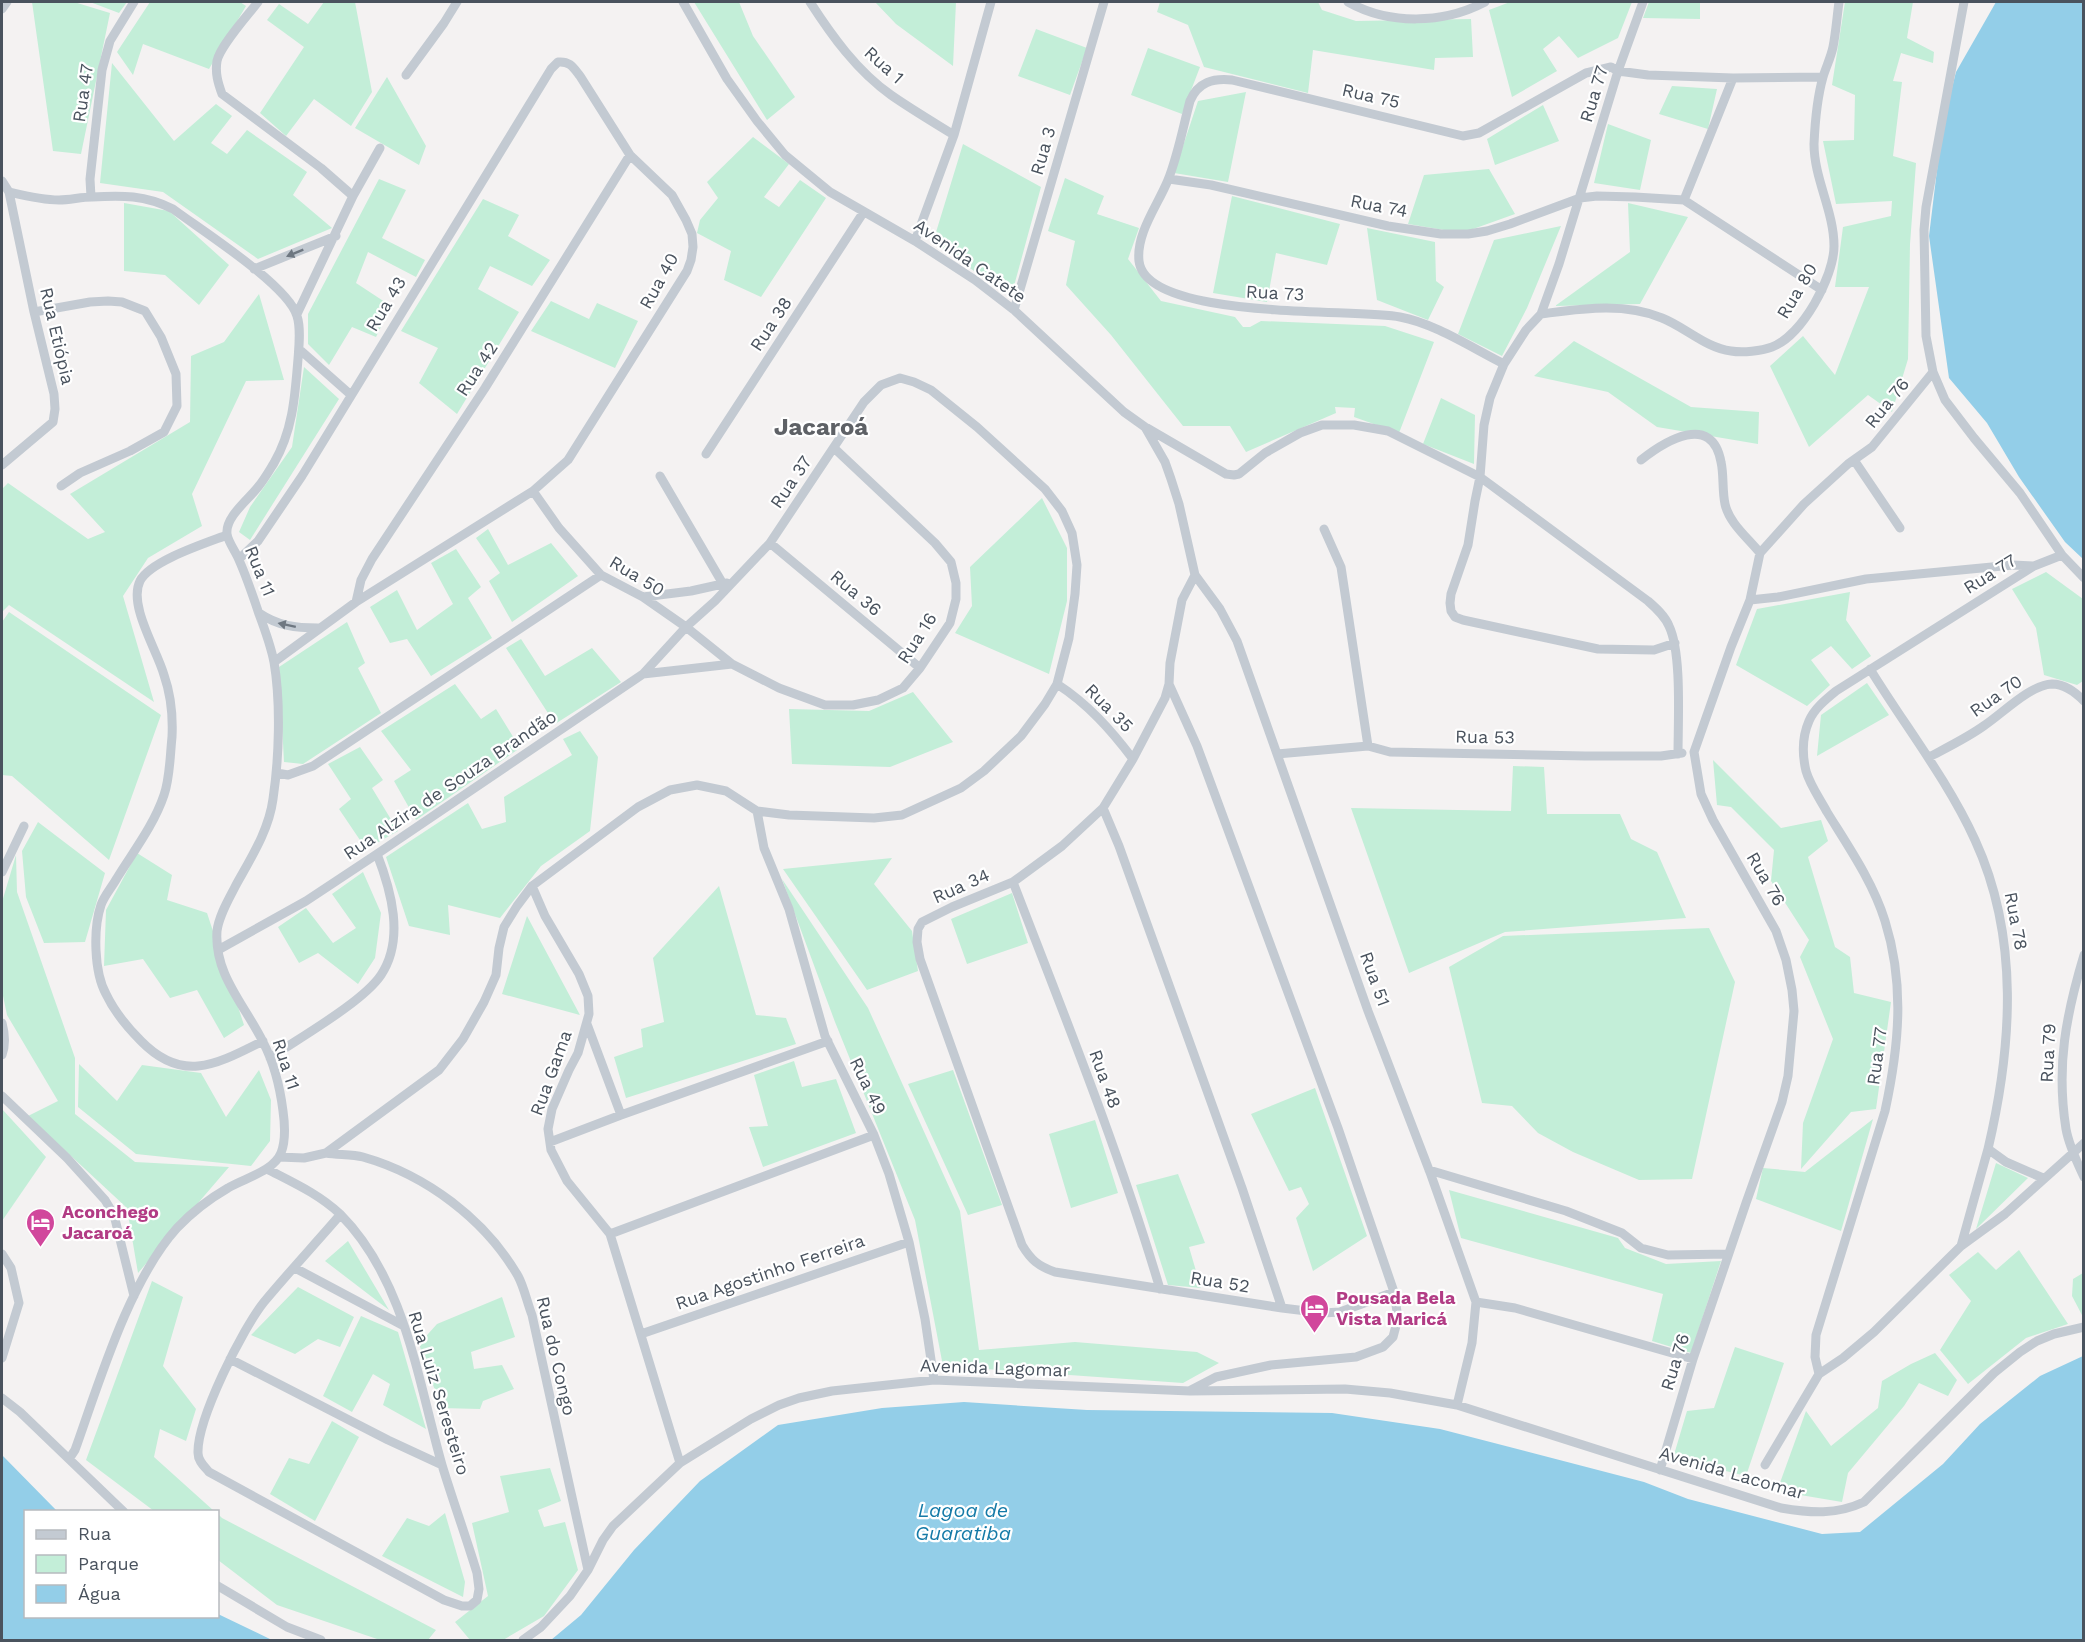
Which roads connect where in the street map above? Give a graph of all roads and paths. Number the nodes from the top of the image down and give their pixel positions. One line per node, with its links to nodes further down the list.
1 (8, 2): 14 (street)
2 (134, 2): 27 (street, Rua 47)
3 (258, 2): 26 (street)
4 (457, 2): 17 (street)
5 (683, 2): 30 (street, Avenida Catete)
6 (810, 2): 20 (street, Rua 1)
7 (990, 2): 20 (street)
8 (1104, 2): 35 (street, Rua 3)
9 (1348, 2): 10 (street)
10 (1485, 2)
11 (1643, 2): 16 (street, Rua 77)
12 (1839, 2): 18 (street, Rua 80)
13 (1964, 2): 41 (street)
14 (2, 9)
15 (558, 62): 22 (street, Rua 40); 42 (street, Rua 43)
16 (1618, 71): 19 (street); 23 (street, Rua 75); 28 (street, Rua 77)
17 (406, 75)
18 (1823, 77): 19 (street); 34 (street, Rua 80)
19 (1733, 78): 29 (street)
20 (954, 135): 32 (street)
21 (380, 148): 26 (street)
22 (630, 155): 52 (street, Rua 40); 68 (street, Rua 42)
23 (1169, 179): 28 (street, Rua 74); 40 (street, Rua 73)
24 (2, 181): 25 (street)
25 (9, 192): 27 (street); 36 (street, Rua Etiópia)
26 (353, 196): 31 (street)
27 (91, 197): 33 (street)
28 (1580, 198): 29 (street, Rua 74); 38 (street)
29 (1684, 200): 34 (street)
30 (863, 213): 32 (street, Avenida Catete); 45 (street, Rua 38)
31 (336, 236): 33 (street, one-way to 33); 37 (street)
32 (915, 241): 35 (street, Avenida Catete)
33 (255, 269): 37 (street)
34 (1822, 290): 38 (street, Rua 80)
35 (1014, 310): 43 (street, Avenida Catete)
36 (34, 312): 48 (street, Rua Etiópia); 51 (street)
37 (297, 314): 39 (street, Rua 11)
38 (1541, 315): 40 (street)
39 (299, 349): 42 (street); 55 (street, Rua 11)
40 (1504, 364): 50 (street)
41 (1933, 372): 46 (street, Rua 76); 58 (street)
42 (351, 395): 59 (street, Rua 43)
43 (1145, 427): 50 (street); 62 (street, Avenida Catete)
44 (834, 448): 56 (street, Rua 37); 75 (street, Rua 16); 78 (street, Rua 37)
45 (706, 454)
46 (1854, 459): 53 (street); 57 (street, Rua 76)
47 (1641, 460): 57 (street)
48 (2, 465)
49 (660, 476): 65 (street)
50 (1480, 477): 72 (street); 72 (street)
51 (61, 486)
52 (533, 491): 61 (street, Rua 50); 68 (street, Rua 40)
53 (1900, 528)
54 (1324, 529): 81 (street)
55 (227, 535): 59 (street, Rua 11); 99 (street)
56 (770, 543): 64 (street, Rua 37); 75 (street, Rua 36)
57 (1760, 553): 67 (street, Rua 76)
58 (2062, 555): 60 (street, Rua 77); 63 (street)
59 (239, 559): 69 (street, Rua 11)
60 (2034, 566): 67 (street); 76 (street, Rua 77)
61 (601, 575): 66 (street, Rua 50); 87 (street)
62 (1195, 575): 79 (street, Rua 34); 84 (street, Rua 51)
63 (2084, 578)
64 (734, 581): 65 (street); 70 (street, Rua 37)
65 (723, 584): 66 (street)
66 (643, 597): 70 (street, Rua 50)
67 (1750, 600): 82 (street, Rua 76)
68 (356, 602): 71 (street, Rua 40)
69 (259, 614): 71 (street, one-way to 69); 73 (street, Rua 11)
70 (686, 627): 74 (street, Rua 16); 77 (street, Rua Alzira de Souza Brandão)
71 (318, 628): 73 (street, Rua 40)
72 (1675, 643): 83 (street)
73 (274, 662): 87 (street, Rua 11)
74 (732, 664): 75 (street, Rua 16); 77 (street)
75 (920, 668)
76 (1870, 669): 85 (street, Rua 78); 135 (street, Rua 77)
77 (643, 674): 91 (street, Rua Alzira de Souza Brandão)
78 (1057, 684): 86 (street, Rua 35); 89 (street)
79 (1169, 684): 86 (street, Rua 34); 125 (street)
80 (2084, 701): 85 (street, Rua 70)
81 (1368, 746): 83 (street, Rua 53); 84 (street, Rua 53)
82 (1694, 752): 83 (street, Rua 53); 121 (street, Rua 76)
83 (1678, 753)
84 (1277, 754): 113 (street, Rua 51)
85 (1929, 758): 108 (street, Rua 78)
86 (1133, 759): 88 (street, Rua 34)
87 (277, 773): 95 (street, Rua 11)
88 (1102, 808): 93 (street, Rua 34); 128 (street)
89 (757, 811): 94 (street); 100 (street, Rua 49)
90 (24, 826): 92 (street)
91 (377, 854): 95 (street, Rua Alzira de Souza Brandão); 102 (street)
92 (2, 872)
93 (1013, 882): 122 (street, Rua 34); 124 (street, Rua 48)
94 (532, 886): 98 (street, Rua Gama); 109 (street)
95 (218, 950): 99 (street, Rua 11)
96 (2084, 955): 110 (street, Rua 79)
97 (2, 1023): 101 (street)
98 (587, 1023): 104 (street); 106 (street, Rua Gama)
99 (263, 1041): 102 (street, Rua 11)
100 (828, 1041): 104 (street); 105 (street, Rua 49)
101 (2, 1055)
102 (270, 1058): 111 (street, Rua 11)
103 (2, 1096): 126 (street)
104 (621, 1114): 106 (street)
105 (874, 1135): 117 (street); 118 (street, Rua 49)
106 (550, 1142): 117 (street, Rua Gama)
107 (2084, 1143): 110 (street)
108 (1988, 1149): 115 (street); 119 (street, Rua 78)
109 (326, 1154): 111 (street, Rua do Congo); 146 (street, Rua do Congo)
110 (2074, 1154): 114 (street, Rua 79); 115 (street)
111 (279, 1157): 112 (street)
112 (267, 1169): 116 (street, Rua Luiz Seresteiro); 126 (street)
113 (1429, 1170): 121 (street); 127 (street, Rua 51)
114 (2084, 1177)
115 (2043, 1178): 119 (street)
116 (340, 1215): 123 (street); 129 (street, Rua Luiz Seresteiro)
117 (610, 1234): 131 (street, Rua Gama)
118 (909, 1242): 131 (street, Rua Agostinho Ferreira); 136 (street, Rua 49)
119 (1961, 1246): 135 (street)
120 (2, 1254): 132 (street)
121 (1728, 1254): 134 (street, Rua 76)
122 (1040, 1266): 124 (street, Rua 52)
123 (295, 1268): 129 (street); 133 (street)
124 (1160, 1289): 128 (street, Rua 52)
125 (1394, 1292): 128 (street, Rua 52); 137 (street)
126 (134, 1296): 140 (street)
127 (1476, 1302): 134 (street); 139 (street, Rua 51)
128 (1282, 1308)
129 (404, 1326): 143 (street, Rua Luiz Seresteiro)
130 (2084, 1327): 144 (street, Avenida Lacomar)
131 (641, 1334): 141 (street, Rua Gama)
132 (2, 1358)
133 (230, 1359): 143 (street); 143 (street, Rua Luiz Seresteiro)
134 (1693, 1359): 144 (street, Rua 76)
135 (1819, 1374): 142 (street)
136 (934, 1380): 137 (street, Avenida Lagomar); 141 (street, Avenida Lagomar)
137 (1190, 1391): 139 (street, Avenida Lagomar)
138 (2, 1398): 140 (street)
139 (1457, 1405): 144 (street, Avenida Lacomar)
140 (69, 1459): 145 (street)
141 (680, 1463): 146 (street, Avenida Lagomar)
142 (1765, 1464)
143 (442, 1465)
144 (1660, 1470)
145 (122, 1510)
146 (588, 1570): 149 (street, Avenida Lagomar)
147 (219, 1587): 148 (street)
148 (321, 1641)
149 (523, 1641)

